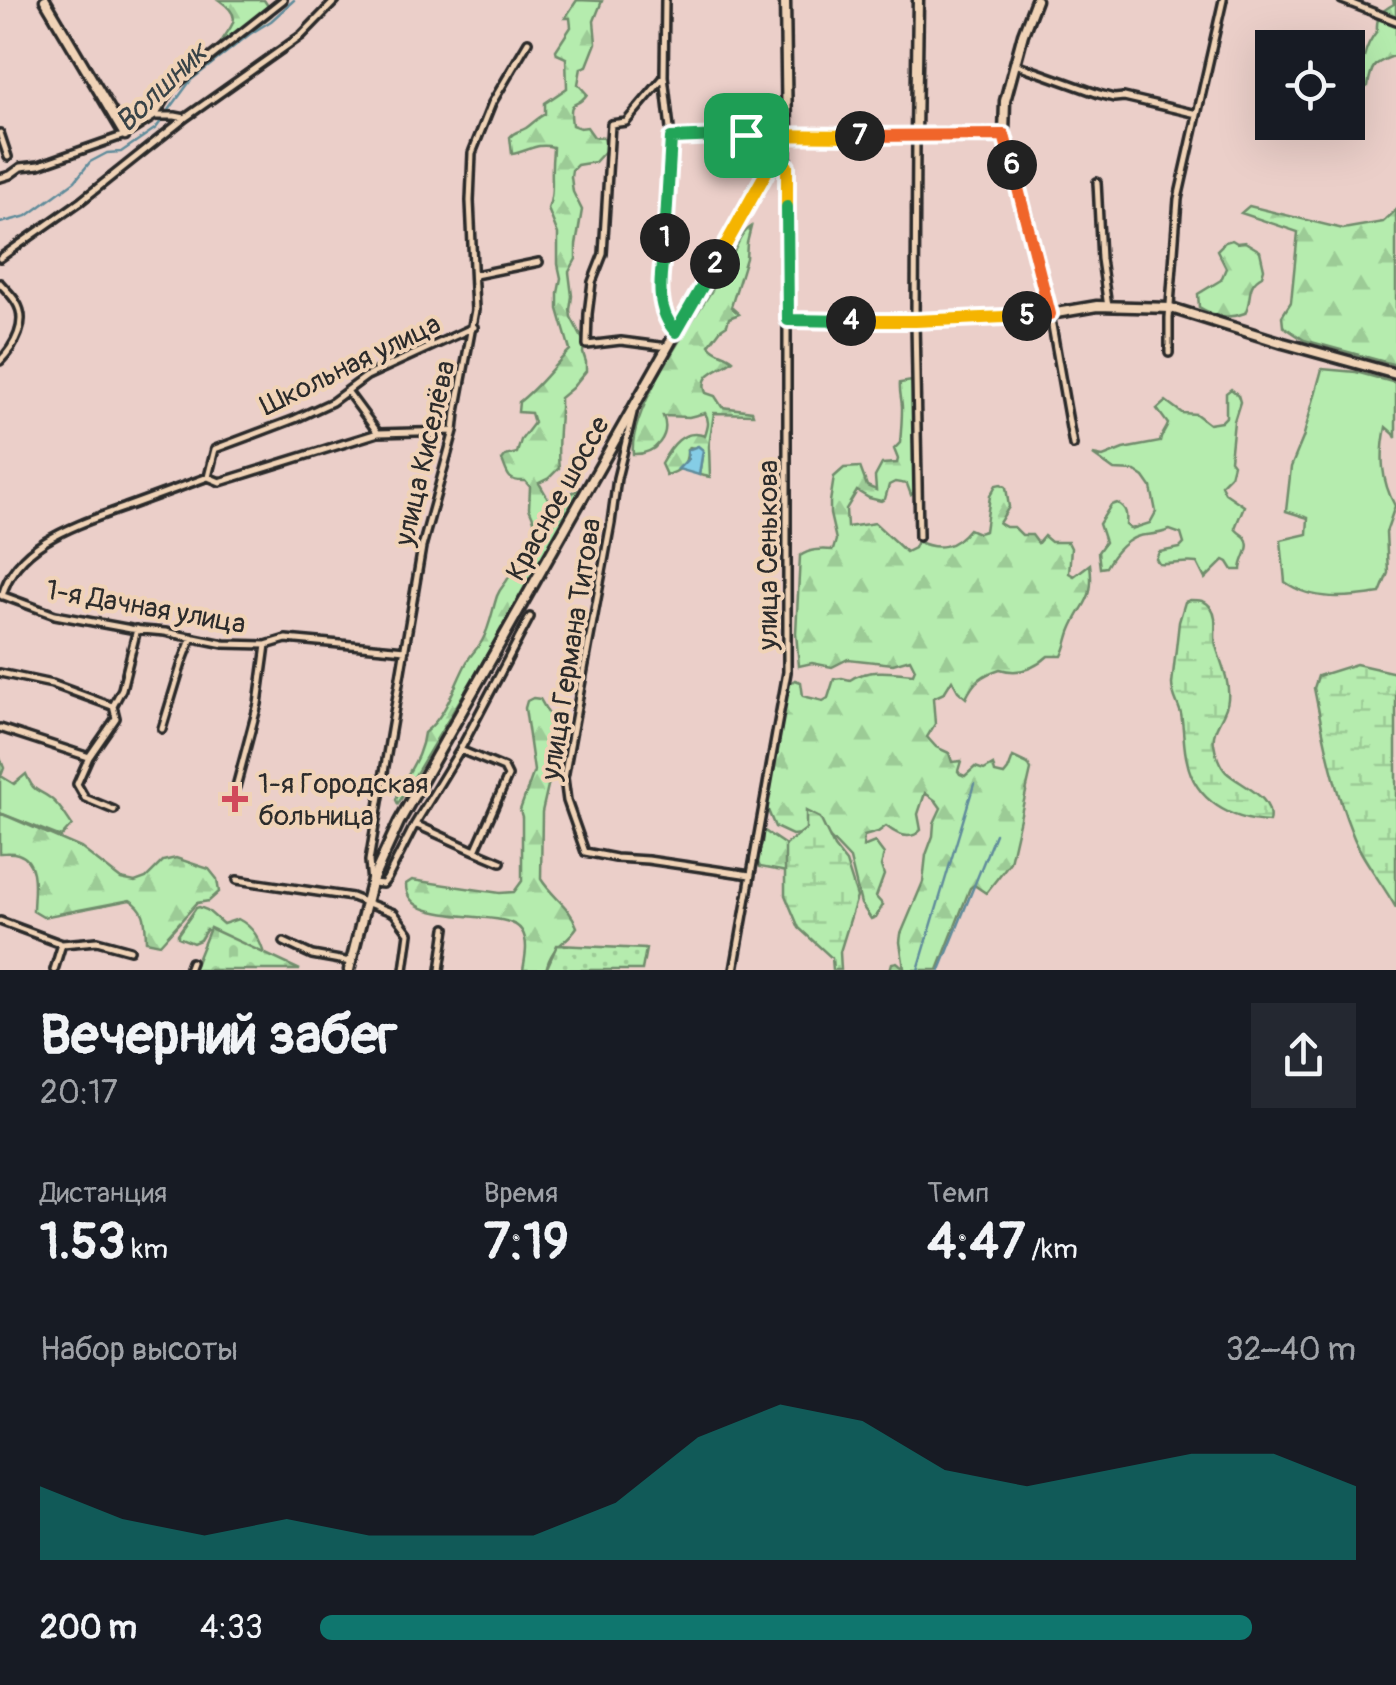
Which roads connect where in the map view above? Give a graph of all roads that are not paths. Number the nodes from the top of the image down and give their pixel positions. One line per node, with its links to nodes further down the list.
1 (45, 0): 19 (street)
2 (282, 0): 15 (street)
3 (336, 0): 16 (street)
4 (664, 0): 13 (street)
5 (785, 0): 20 (street)
6 (918, 0): 21 (street)
7 (1036, 0): 12 (street)
8 (1223, 0): 14 (street)
9 (1342, 0): 10 (street)
10 (1396, 21)
11 (528, 42): 31 (street, улица Киселёва)
12 (1015, 64): 14 (street); 18 (street)
13 (664, 77): 22 (street); 40 (street)
14 (1197, 114): 34 (street)
15 (155, 116): 16 (street); 19 (street)
16 (185, 118): 29 (street)
17 (0, 133): 23 (street)
18 (1004, 135): 21 (street); 35 (street)
19 (125, 136): 26 (street)
20 (787, 136): 21 (street); 22 (street); 24 (street, Красное шоссе); 25 (street, улица Сенькова)
21 (916, 136): 37 (street)
22 (671, 138): 39 (street)
23 (4, 156): 26 (street)
24 (773, 160): 25 (street); 39 (street, Красное шоссе)
25 (787, 166): 36 (street, улица Сенькова)
26 (21, 167): 27 (street)
27 (0, 178)
28 (1097, 182): 33 (street)
29 (0, 258)
30 (539, 262): 31 (street)
31 (475, 275): 38 (street, улица Киселёва)
32 (0, 283): 42 (street)
33 (1108, 307): 34 (street); 35 (street)
34 (1170, 308): 41 (street); 43 (street)
35 (1050, 314): 37 (street); 48 (street)
36 (788, 320): 37 (street); 68 (street, улица Сенькова)
37 (915, 321): 50 (street)
38 (474, 326): 44 (street, Школьная улица); 46 (street, улица Киселёва)
39 (676, 332): 40 (street, Красное шоссе)
40 (668, 347): 45 (street, Красное шоссе)
41 (1168, 353)
42 (0, 361)
43 (1396, 374)
44 (348, 392): 47 (street); 49 (street, Школьная улица)
45 (635, 405): 68 (street, улица Германа Титова); 70 (street, Красное шоссе)
46 (454, 431): 47 (street); 56 (street, улица Киселёва)
47 (378, 432): 49 (street)
48 (1073, 445)
49 (208, 477): 51 (street)
50 (918, 537)
51 (1, 595): 53 (street, 1-я Дачная улица)
52 (530, 616): 61 (street)
53 (137, 629): 54 (street, 1-я Дачная улица); 58 (street)
54 (192, 637): 55 (street, 1-я Дачная улица); 60 (street)
55 (266, 646): 56 (street, 1-я Дачная улица); 63 (street)
56 (405, 650): 70 (street, улица Киселёва)
57 (0, 672): 58 (street)
58 (113, 706): 62 (street)
59 (0, 728): 62 (street)
60 (162, 729)
61 (460, 750): 65 (street); 66 (street)
62 (89, 757): 64 (street)
63 (236, 787)
64 (114, 810)
65 (415, 824): 66 (street); 70 (street)
66 (475, 851): 67 (street)
67 (502, 862)
68 (750, 875): 83 (street, улица Сенькова)
69 (237, 880): 71 (street)
70 (370, 883): 71 (street, Красное шоссе)
71 (366, 902): 78 (street, Красное шоссе); 81 (street)
72 (0, 921): 75 (street)
73 (446, 928): 82 (street)
74 (284, 942): 78 (street)
75 (62, 944): 76 (street); 79 (street)
76 (130, 950)
77 (190, 962): 80 (street)
78 (350, 966)
79 (54, 970)
80 (188, 970)
81 (404, 970)
82 (440, 970)
83 (734, 970)

